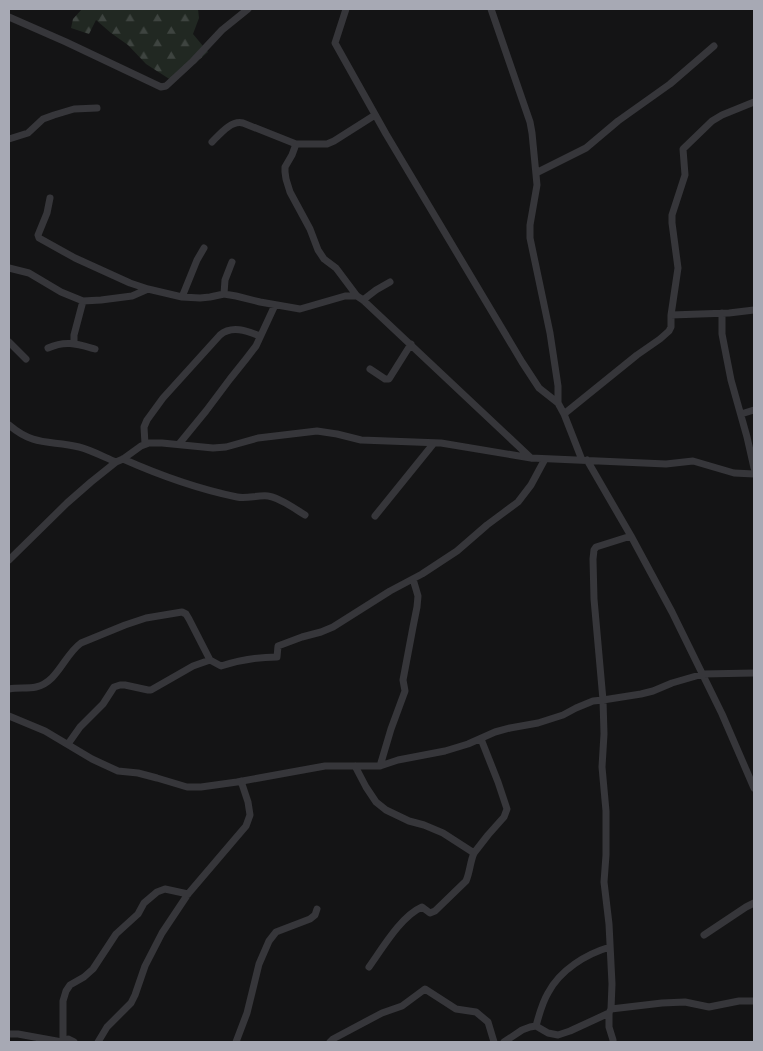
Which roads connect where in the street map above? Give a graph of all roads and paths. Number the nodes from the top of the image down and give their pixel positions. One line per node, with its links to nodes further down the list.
1 (248, 9): 4 (street)
2 (346, 9): 8 (street)
3 (491, 9): 12 (street)
4 (9, 17)
5 (714, 46): 12 (street)
6 (754, 102): 26 (street)
7 (97, 108): 9 (street)
8 (375, 115): 11 (street); 35 (street)
9 (9, 139)
10 (212, 142): 11 (street)
11 (296, 144): 21 (street)
12 (536, 173): 35 (street)
13 (50, 198): 18 (street)
14 (204, 248): 20 (street)
15 (232, 262): 19 (street)
16 (9, 268): 22 (street)
17 (390, 282): 21 (street)
18 (148, 289): 20 (street); 22 (street)
19 (224, 294): 20 (street); 23 (street)
20 (182, 297)
21 (360, 298): 23 (street); 30 (street)
22 (83, 301): 29 (street)
23 (275, 305): 27 (street)
24 (754, 310): 25 (street)
25 (722, 313): 26 (street); 38 (street)
26 (671, 315): 37 (street)
27 (260, 336): 41 (street); 42 (street)
28 (9, 342): 33 (street)
29 (74, 344): 31 (street); 32 (street)
30 (411, 344): 34 (street); 43 (street)
31 (48, 348)
32 (95, 349)
33 (26, 359)
34 (370, 369)
35 (558, 403): 37 (street)
36 (754, 410): 38 (street)
37 (564, 414): 45 (street)
38 (741, 414): 47 (street)
39 (9, 425): 46 (street)
40 (434, 443): 42 (street); 43 (street); 50 (street)
41 (145, 444): 42 (street); 46 (street)
42 (178, 444)
43 (531, 458): 44 (street)
44 (545, 458): 45 (street); 53 (street)
45 (584, 460): 48 (street); 51 (street)
46 (119, 461): 49 (street); 52 (street)
47 (754, 468)
48 (754, 474)
49 (305, 515)
50 (375, 516)
51 (631, 536): 56 (street); 58 (street)
52 (9, 560)
53 (414, 579): 54 (street); 63 (street)
54 (210, 660): 57 (street); 61 (street)
55 (754, 673): 56 (street)
56 (703, 674): 58 (street); 65 (street)
57 (9, 689)
58 (603, 700): 60 (street); 71 (street)
59 (9, 716): 61 (street)
60 (481, 739): 63 (street); 66 (street)
61 (68, 744): 64 (street)
62 (355, 766): 63 (street); 64 (street); 66 (street)
63 (380, 766)
64 (241, 781): 67 (street)
65 (754, 788)
66 (474, 853): 72 (street)
67 (188, 894): 80 (street); 81 (street)
68 (754, 903): 70 (street)
69 (317, 909): 82 (street)
70 (704, 935)
71 (610, 947): 74 (street); 75 (street)
72 (369, 967)
73 (754, 1001): 74 (street)
74 (610, 1011): 75 (street); 86 (street)
75 (536, 1026): 85 (street)
76 (9, 1034): 77 (street)
77 (18, 1034): 78 (street); 79 (street)
78 (28, 1042)
79 (62, 1042)
80 (74, 1042)
81 (98, 1042)
82 (236, 1042)
83 (330, 1042): 84 (street)
84 (496, 1042): 85 (street)
85 (503, 1042)
86 (613, 1042)

